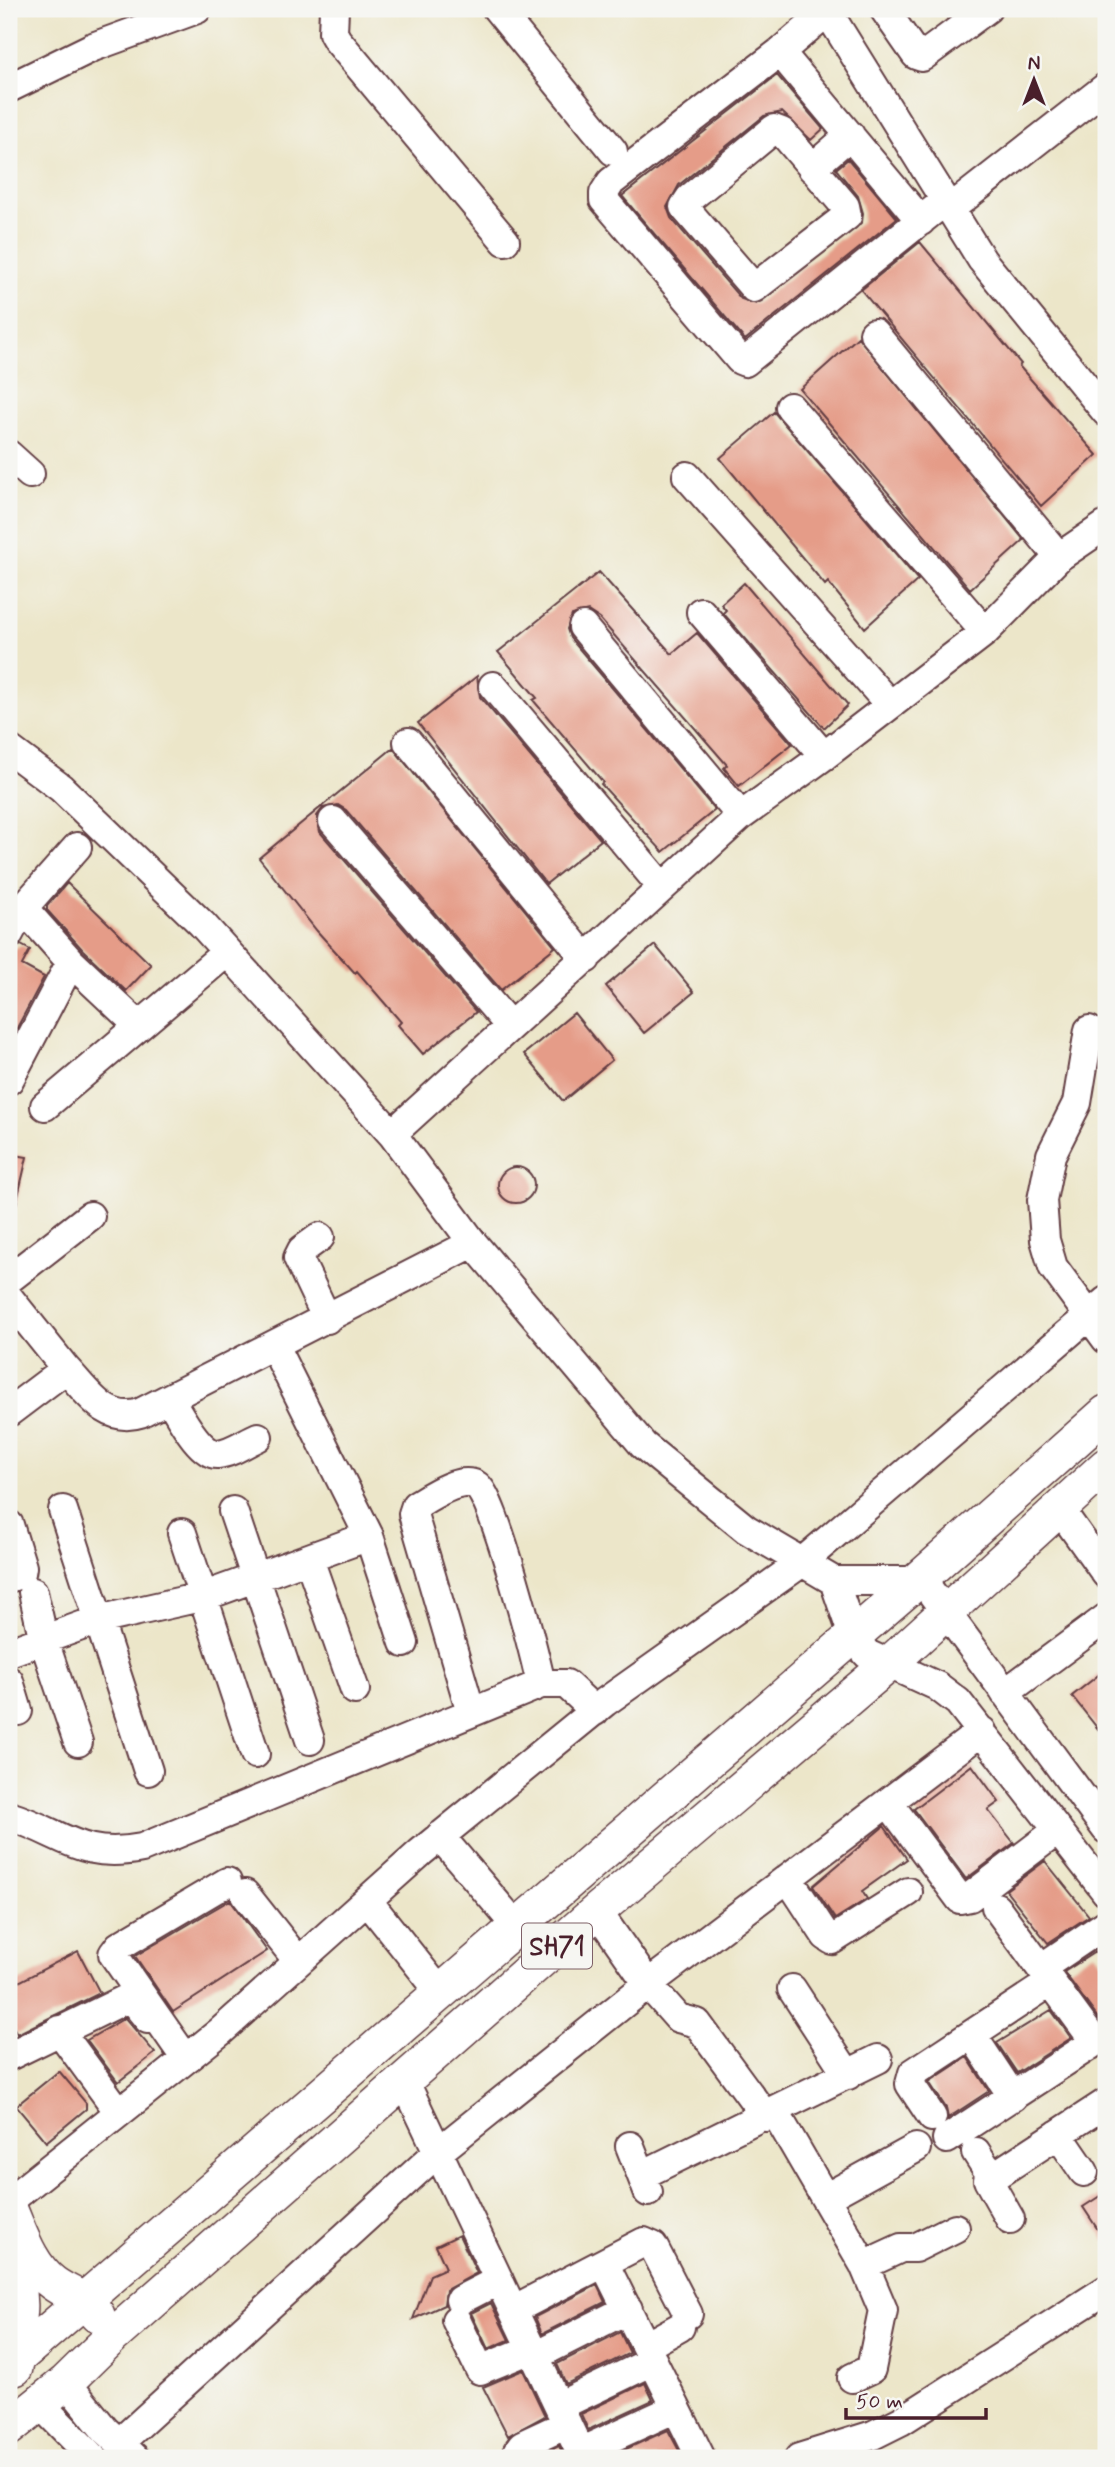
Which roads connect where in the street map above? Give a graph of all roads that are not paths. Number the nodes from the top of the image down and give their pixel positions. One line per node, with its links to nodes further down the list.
1 (197, 9): 9 (street)
2 (334, 9): 15 (street)
3 (498, 9): 11 (street)
4 (884, 9): 5 (street)
5 (987, 9)
6 (834, 12): 7 (street); 13 (street)
7 (780, 52): 10 (street); 14 (street)
8 (1106, 87): 13 (street)
9 (9, 89)
10 (850, 135): 12 (street); 14 (street)
11 (613, 151)
12 (812, 168): 12 (street)
13 (947, 205): 14 (street); 18 (street)
14 (921, 221)
15 (505, 241)
16 (874, 333): 23 (street)
17 (790, 407): 26 (street)
18 (1106, 412)
19 (9, 455): 20 (street)
20 (30, 474)
21 (687, 477): 28 (street)
22 (1106, 525): 23 (street)
23 (1059, 557): 26 (street)
24 (701, 612): 31 (street)
25 (583, 627): 32 (street)
26 (985, 632): 28 (street)
27 (493, 686): 35 (street)
28 (890, 705): 31 (street)
29 (408, 742): 39 (street)
30 (9, 749): 38 (street)
31 (824, 756): 32 (street)
32 (741, 816): 35 (street)
33 (333, 821): 42 (street)
34 (77, 847): 36 (street)
35 (662, 887): 39 (street)
36 (23, 908): 37 (street); 40 (street)
37 (9, 934)
38 (227, 952): 41 (street); 46 (street)
39 (586, 959): 42 (street)
40 (71, 962): 41 (street); 44 (street)
41 (139, 1026): 45 (street)
42 (510, 1026): 46 (street)
43 (1089, 1030): 51 (street)
44 (9, 1080)
45 (44, 1106)
46 (392, 1134): 49 (street)
47 (90, 1216): 50 (street)
48 (320, 1237): 52 (street)
49 (473, 1243): 52 (street); 68 (street)
50 (9, 1294): 55 (street)
51 (1097, 1308): 53 (street); 68 (street)
52 (327, 1319): 54 (street)
53 (1106, 1339)
54 (274, 1346): 56 (street); 66 (street)
55 (66, 1369): 56 (street); 57 (street)
56 (169, 1398): 59 (street)
57 (9, 1412)
58 (1106, 1413): 73 (main road, SH71)
59 (258, 1437)
60 (1106, 1466): 61 (main road, SH71)
61 (1059, 1508): 69 (street); 76 (main road, SH71)
62 (63, 1510): 78 (street)
63 (233, 1511): 70 (street)
64 (9, 1525): 71 (street)
65 (183, 1533): 75 (street)
66 (369, 1536): 67 (street); 81 (street)
67 (309, 1559): 70 (street); 86 (street)
68 (801, 1563): 72 (street); 89 (street)
69 (1106, 1574)
70 (257, 1577): 75 (street); 92 (street)
71 (9, 1578)
72 (834, 1581): 73 (street); 79 (street)
73 (917, 1581): 76 (street); 79 (main road, SH71)
74 (33, 1592): 80 (street)
75 (205, 1596): 78 (street); 94 (street)
76 (947, 1611): 83 (main road, SH71); 87 (street)
77 (1106, 1618): 87 (street)
78 (98, 1620): 80 (street); 95 (street)
79 (853, 1636): 83 (street); 108 (main road, SH71)
80 (44, 1641): 82 (street); 93 (street)
81 (404, 1643)
82 (9, 1652)
83 (889, 1664): 91 (street); 106 (main road, SH71)
84 (9, 1681): 88 (street)
85 (541, 1684): 89 (street); 90 (street); 90 (street)
86 (355, 1690)
87 (1005, 1693): 98 (street)
88 (18, 1711)
89 (594, 1711): 100 (street)
90 (471, 1712): 97 (street)
91 (982, 1731): 96 (street); 99 (street)
92 (310, 1740)
93 (78, 1742)
94 (255, 1754)
95 (148, 1771)
96 (888, 1802): 99 (street); 101 (street)
97 (9, 1816)
98 (1106, 1829)
99 (1058, 1830): 103 (street)
100 (440, 1836): 104 (street); 108 (street)
101 (788, 1878): 102 (street); 112 (street)
102 (908, 1892)
103 (1106, 1892)
104 (367, 1900): 110 (street); 114 (street)
105 (996, 1908): 111 (street)
106 (597, 1911): 112 (street); 123 (main road, SH71)
107 (1106, 1924): 111 (street)
108 (516, 1926): 114 (main road, SH71)
109 (93, 1947): 115 (street)
110 (298, 1962): 120 (street); 120 (street)
111 (1046, 1975): 118 (street); 124 (street)
112 (648, 1984): 127 (street); 131 (street)
113 (792, 1989): 122 (street)
114 (440, 1992): 145 (main road, SH71)
115 (109, 2005): 116 (street); 117 (street)
116 (153, 2025)
117 (59, 2030): 119 (street); 126 (street)
118 (972, 2035): 124 (street); 124 (street)
119 (9, 2056)
120 (186, 2059): 126 (street)
121 (878, 2059): 122 (street)
122 (848, 2075): 127 (street)
123 (404, 2080): 131 (street); 148 (main road, SH71)
124 (1013, 2097)
125 (1106, 2103): 128 (street)
126 (119, 2112): 136 (street)
127 (770, 2114): 129 (street); 135 (street)
128 (1058, 2134): 133 (street); 134 (street)
129 (630, 2146)
130 (916, 2148): 135 (street)
131 (438, 2152): 143 (street); 158 (street)
132 (976, 2152): 134 (street)
133 (1084, 2172)
134 (992, 2177): 138 (street)
135 (827, 2197): 142 (street)
136 (9, 2201)
137 (9, 2208): 145 (main road)
138 (1010, 2219)
139 (955, 2228): 142 (street)
140 (9, 2259): 151 (main road)
141 (604, 2263): 146 (street); 147 (street); 150 (street)
142 (864, 2265): 152 (street)
143 (499, 2280): 147 (street); 149 (street)
144 (1106, 2290): 163 (street)
145 (86, 2300): 148 (main road); 151 (main road, SH71)
146 (628, 2309): 149 (street); 150 (street)
147 (513, 2310): 149 (street)
148 (113, 2336): 153 (main road, SH71)
149 (533, 2352): 156 (street)
150 (650, 2353): 155 (street); 156 (street)
151 (10, 2364): 154 (main road)
152 (852, 2378)
153 (66, 2382): 154 (main road, SH71); 158 (street)
154 (39, 2403): 157 (main road, SH71); 160 (street)
155 (676, 2408): 159 (street); 162 (street)
156 (563, 2415): 159 (street); 161 (street)
157 (9, 2428)
158 (127, 2451)
159 (582, 2455)
160 (93, 2458)
161 (518, 2458)
162 (701, 2458)
163 (799, 2458)

